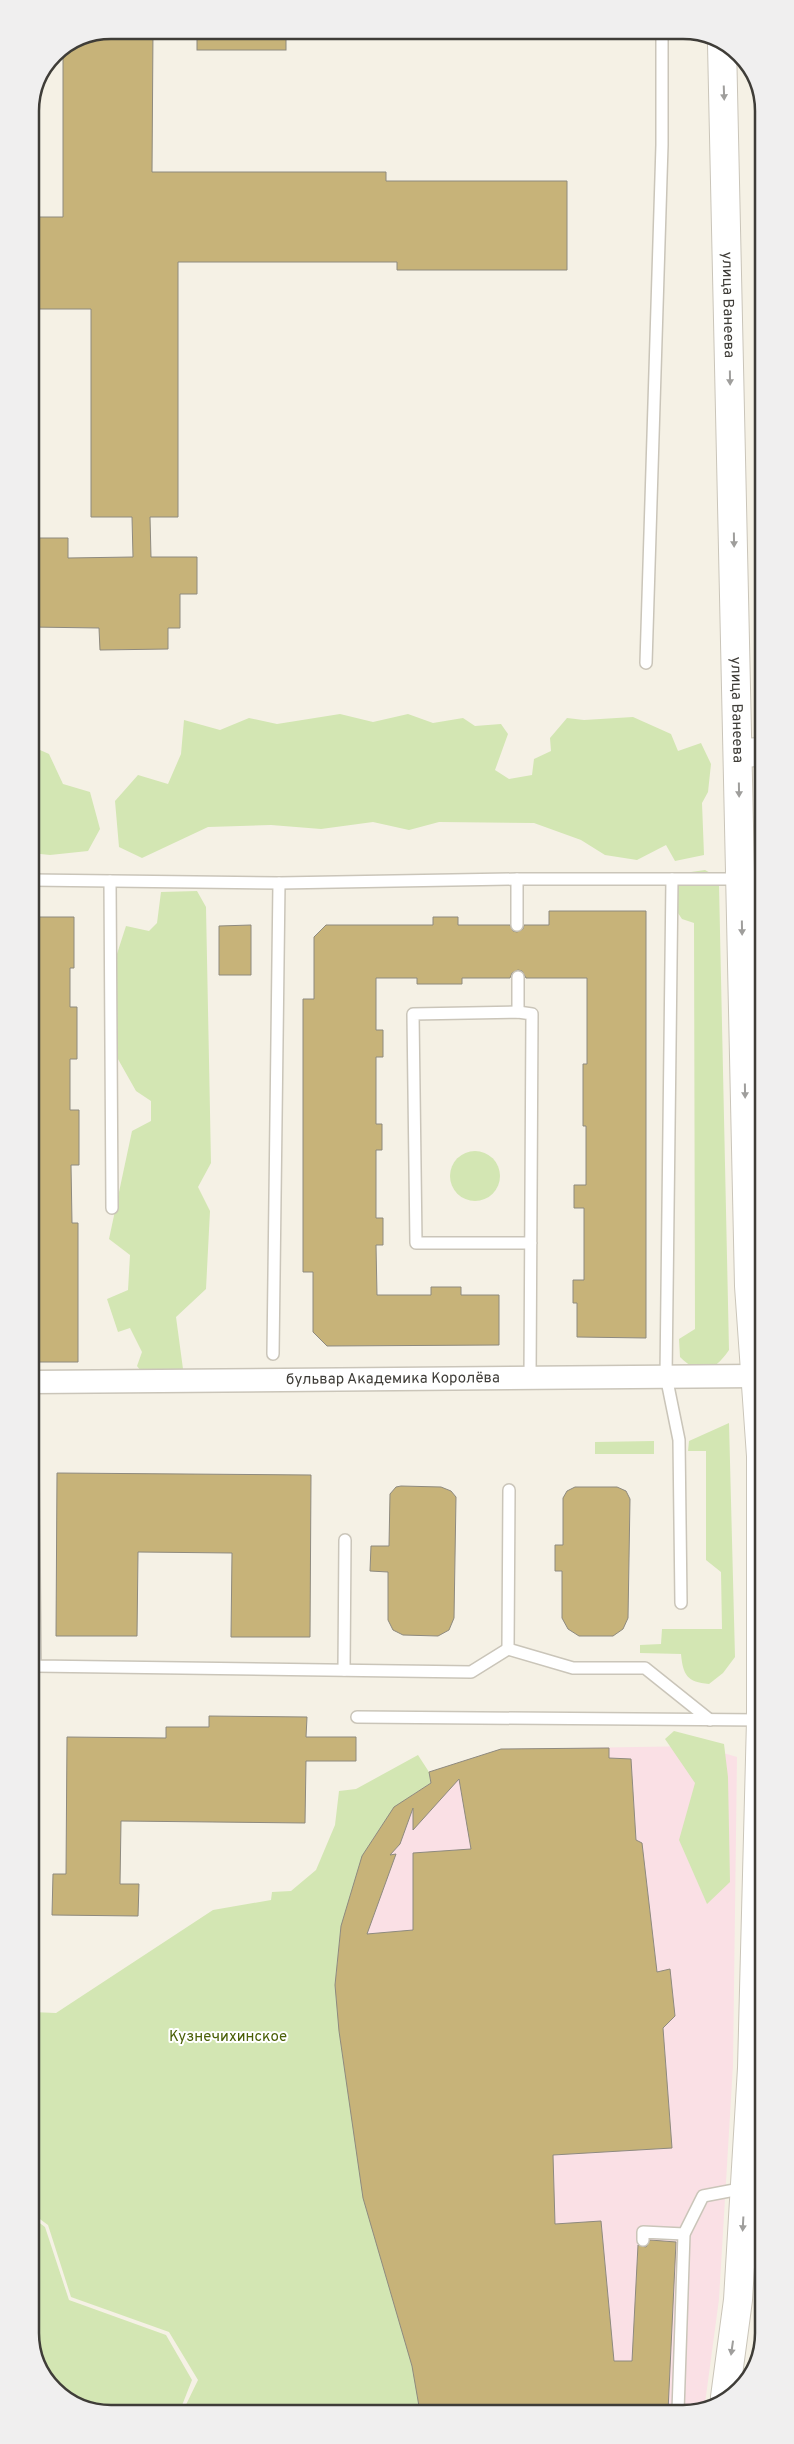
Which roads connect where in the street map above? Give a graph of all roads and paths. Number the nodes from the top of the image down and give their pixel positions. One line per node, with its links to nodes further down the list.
1 (662, 39): 3 (lane)
2 (722, 50): 4 (main road, улица Ванеева, one-way to 4)
3 (646, 663)
4 (750, 753): 7 (main road, улица Ванеева, one-way to 7)
5 (517, 878): 6 (lane); 10 (lane); 11 (lane)
6 (672, 879): 7 (lane); 18 (lane)
7 (741, 879): 16 (main road, улица Ванеева, one-way to 16)
8 (39, 880): 9 (lane)
9 (110, 881): 10 (lane); 14 (lane)
10 (279, 882): 17 (lane)
11 (518, 925)
12 (518, 978): 13 (lane)
13 (518, 1012): 15 (lane); 15 (lane)
14 (112, 1208)
15 (531, 1244): 20 (lane)
16 (755, 1340)
17 (273, 1354)
18 (666, 1376): 19 (street, бульвар Академика Королёва); 20 (street, бульвар Академика Королёва); 24 (lane)
19 (755, 1376)
20 (530, 1378): 21 (street, бульвар Академика Королёва)
21 (39, 1382)
22 (509, 1490): 25 (lane)
23 (345, 1540): 27 (lane)
24 (681, 1603)
25 (508, 1649): 27 (lane); 29 (lane)
26 (39, 1666): 27 (lane)
27 (344, 1670)
28 (357, 1717): 29 (lane)
29 (710, 1720): 30 (lane)
30 (755, 1720)
31 (755, 1964): 32 (main road, улица Ванеева)
32 (745, 2188): 33 (lane); 35 (main road, улица Ванеева, one-way to 35)
33 (684, 2234): 34 (lane); 36 (lane)
34 (643, 2240)
35 (726, 2391)
36 (678, 2405)

